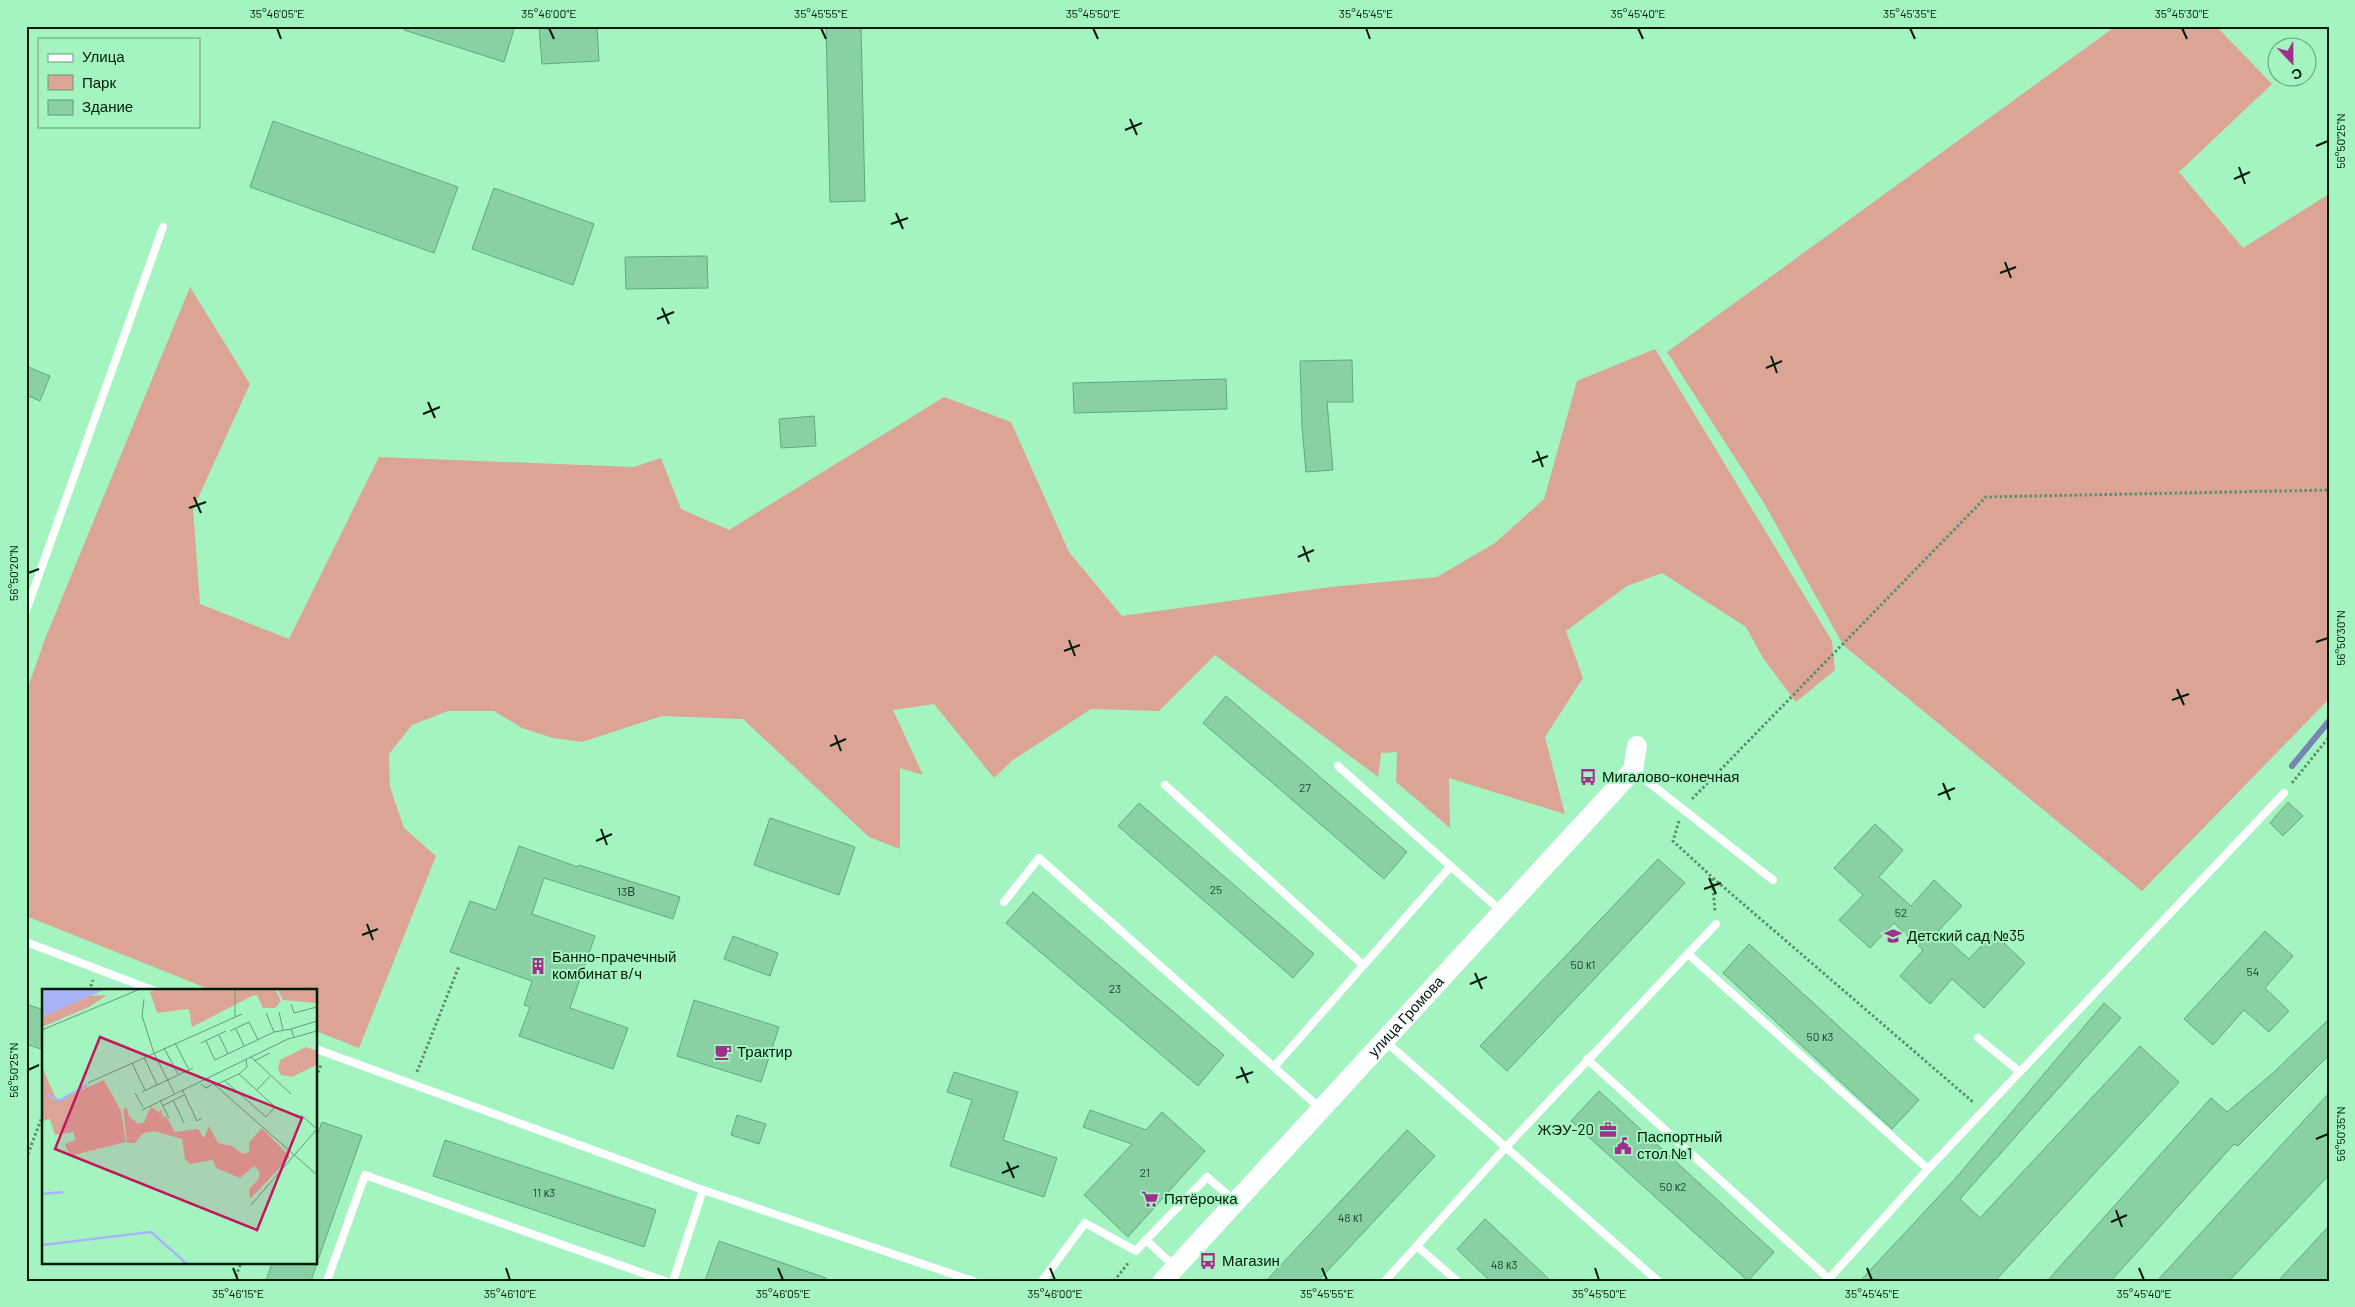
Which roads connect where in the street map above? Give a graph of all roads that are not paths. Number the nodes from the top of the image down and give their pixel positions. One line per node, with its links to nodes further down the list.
1 (163, 227): 2 (lane)
2 (26, 611)
3 (1637, 746): 5 (street)
4 (1338, 766): 8 (lane)
5 (1633, 770): 9 (lane); 11 (street, улица Громова)
6 (1165, 785): 15 (lane)
7 (2284, 793): 22 (lane)
8 (1450, 867): 11 (lane); 15 (lane)
9 (1773, 880)
10 (1004, 902): 21 (lane)
11 (1502, 912): 18 (street, улица Громова)
12 (1716, 924): 14 (lane)
13 (26, 942): 16 (lane)
14 (1688, 954): 20 (lane); 25 (lane)
15 (1363, 966): 21 (lane)
16 (150, 989)
17 (1978, 1038): 22 (lane)
18 (1384, 1040): 23 (street, улица Громова); 24 (lane)
19 (318, 1050): 26 (lane)
20 (1587, 1059): 24 (lane); 31 (lane)
21 (1274, 1067): 23 (lane)
22 (2020, 1072): 25 (lane)
23 (1321, 1109): 27 (street, улица Громова)
24 (1506, 1147): 29 (lane); 39 (lane)
25 (1928, 1169): 31 (lane)
26 (703, 1190): 34 (lane); 35 (lane)
27 (1236, 1202): 28 (lane); 30 (street, улица Громова)
28 (1146, 1240): 30 (lane); 36 (lane)
29 (1418, 1247): 37 (lane); 38 (lane)
30 (1169, 1274)
31 (1828, 1280)
32 (327, 1281): 33 (lane)
33 (665, 1281)
34 (673, 1281)
35 (973, 1281)
36 (1042, 1281)
37 (1385, 1281)
38 (1457, 1281)
39 (1658, 1281)

